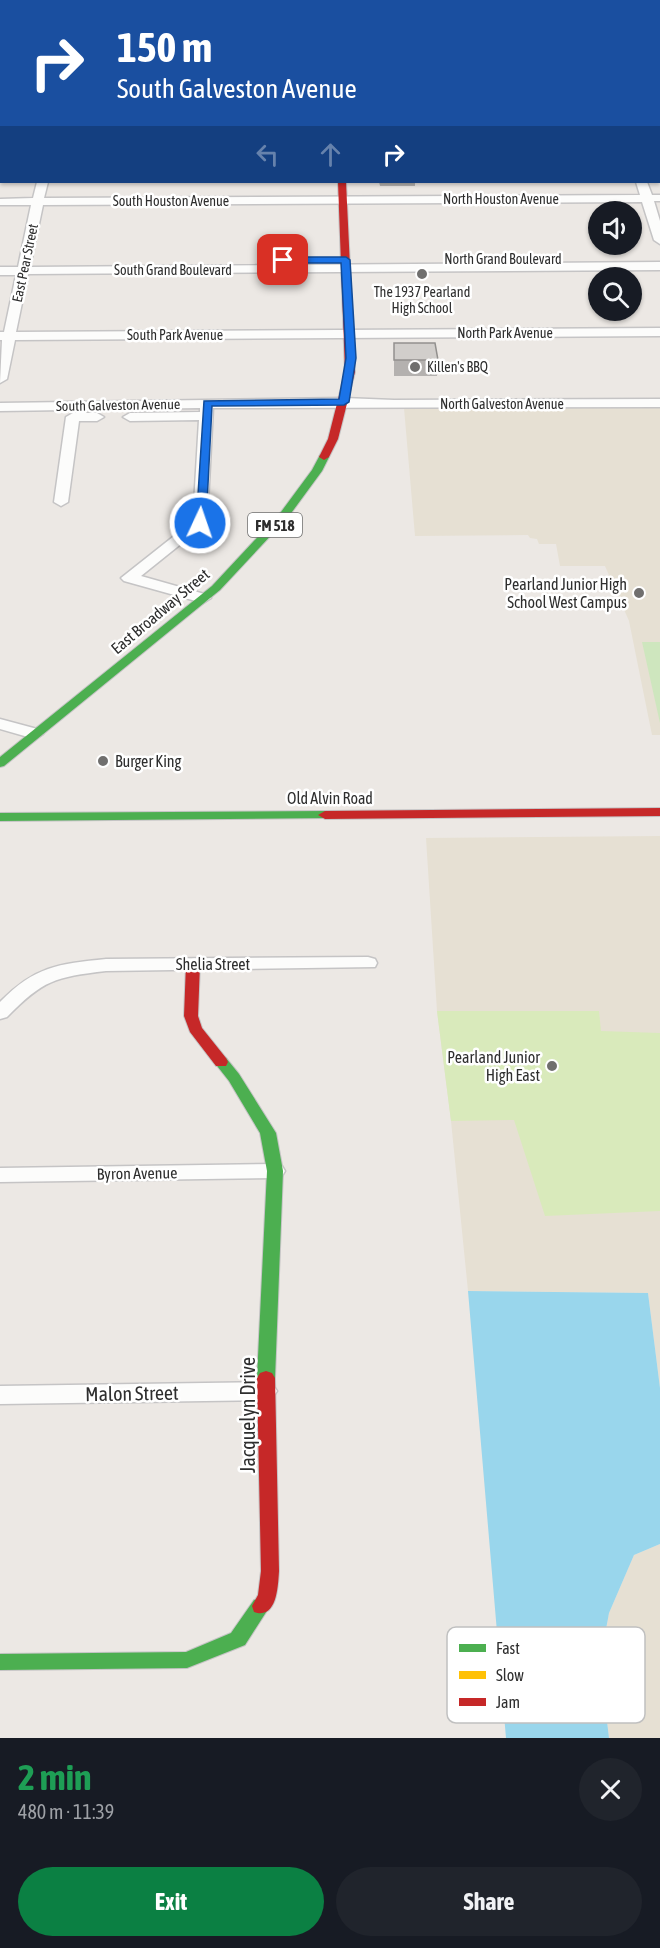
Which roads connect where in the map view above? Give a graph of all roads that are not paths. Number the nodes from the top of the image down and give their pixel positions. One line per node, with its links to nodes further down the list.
1 (42, 183): 6 (street, East Pear Street)
2 (342, 183): 5 (main road, East Broadway Street / FM 518)
3 (643, 183): 4 (street)
4 (654, 198): 5 (street, North Houston Avenue); 8 (street)
5 (343, 199): 6 (street, South Houston Avenue); 11 (main road, East Broadway Street / FM 518)
6 (38, 201): 7 (street, South Houston Avenue); 12 (street, East Pear Street)
7 (0, 202)
8 (660, 240)
9 (660, 258): 11 (street, North Grand Boulevard)
10 (0, 261): 12 (street, South Grand Boulevard)
11 (346, 264): 12 (street, South Grand Boulevard); 13 (street, North Grand Boulevard); 16 (main road, East Broadway Street / FM 518)
12 (24, 266): 14 (street, South Grand Boulevard); 17 (street, East Pear Street)
13 (660, 266)
14 (0, 271)
15 (660, 332): 16 (street, North Park Avenue)
16 (350, 334): 17 (street, South Park Avenue); 19 (main road, East Broadway Street / FM 518)
17 (5, 336): 18 (street, East Pear Street)
18 (0, 379)
19 (344, 402): 20 (street, North Galveston Avenue); 22 (street, South Galveston Avenue); 24 (main road, East Broadway Street / FM 518)
20 (660, 403)
21 (0, 407): 22 (street, South Galveston Avenue)
22 (207, 410): 23 (street); 24 (street)
23 (62, 502)
24 (203, 598): 26 (main road, East Broadway Street / FM 518)
25 (0, 723): 26 (street)
26 (35, 734): 27 (main road, East Broadway Street / FM 518)
27 (0, 763)
28 (660, 812): 29 (main road, Old Alvin Road)
29 (0, 817)
30 (368, 963): 31 (street, Shelia Street)
31 (193, 964): 32 (street, Shelia Street); 33 (main road, Jacquelyn Drive)
32 (0, 1013)
33 (275, 1171): 34 (street, Byron Avenue); 35 (main road, Jacquelyn Drive)
34 (0, 1175)
35 (265, 1391): 36 (street, Malon Street); 37 (main road, Jacquelyn Drive)
36 (0, 1395)
37 (0, 1662)

